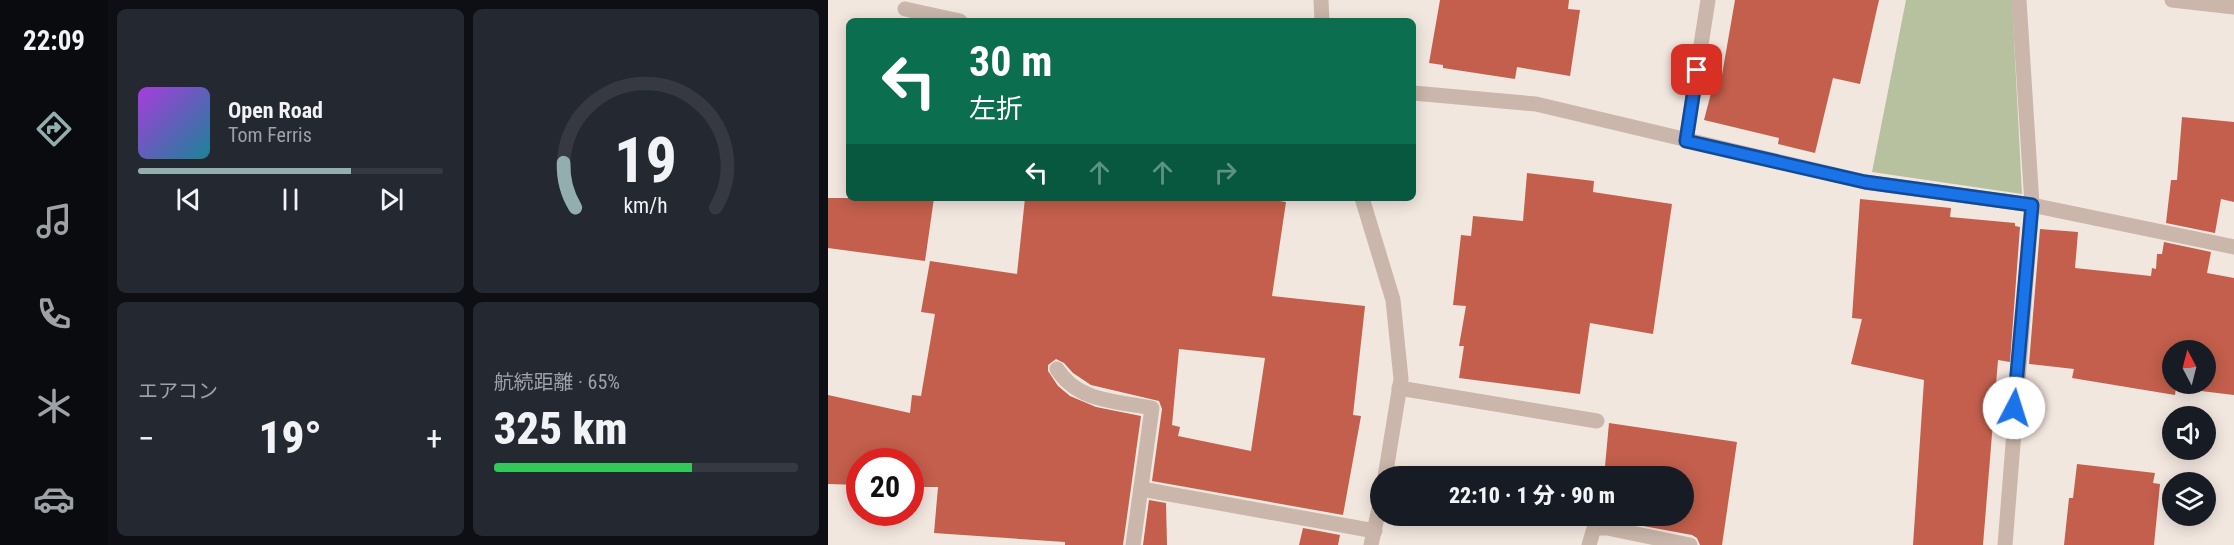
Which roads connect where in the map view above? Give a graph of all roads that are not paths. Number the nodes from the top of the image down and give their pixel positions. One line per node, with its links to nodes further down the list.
1 (1321, 0): 8 (street)
2 (1708, 0): 10 (street)
3 (2019, 0): 12 (street)
4 (2172, 0): 5 (street)
5 (2234, 7)
6 (905, 9): 7 (street)
7 (946, 18)
8 (1322, 18)
9 (1416, 93): 10 (street)
10 (1686, 141): 12 (street)
11 (1363, 201): 15 (street)
12 (2032, 205): 13 (street); 23 (street)
13 (2234, 247)
14 (1057, 369): 18 (street)
15 (1399, 388): 16 (street); 17 (street)
16 (1598, 421)
17 (1387, 466)
18 (1141, 489): 19 (street); 20 (street)
19 (1373, 538)
20 (1132, 545)
21 (1589, 545): 22 (street)
22 (1690, 545)
23 (2005, 545)

